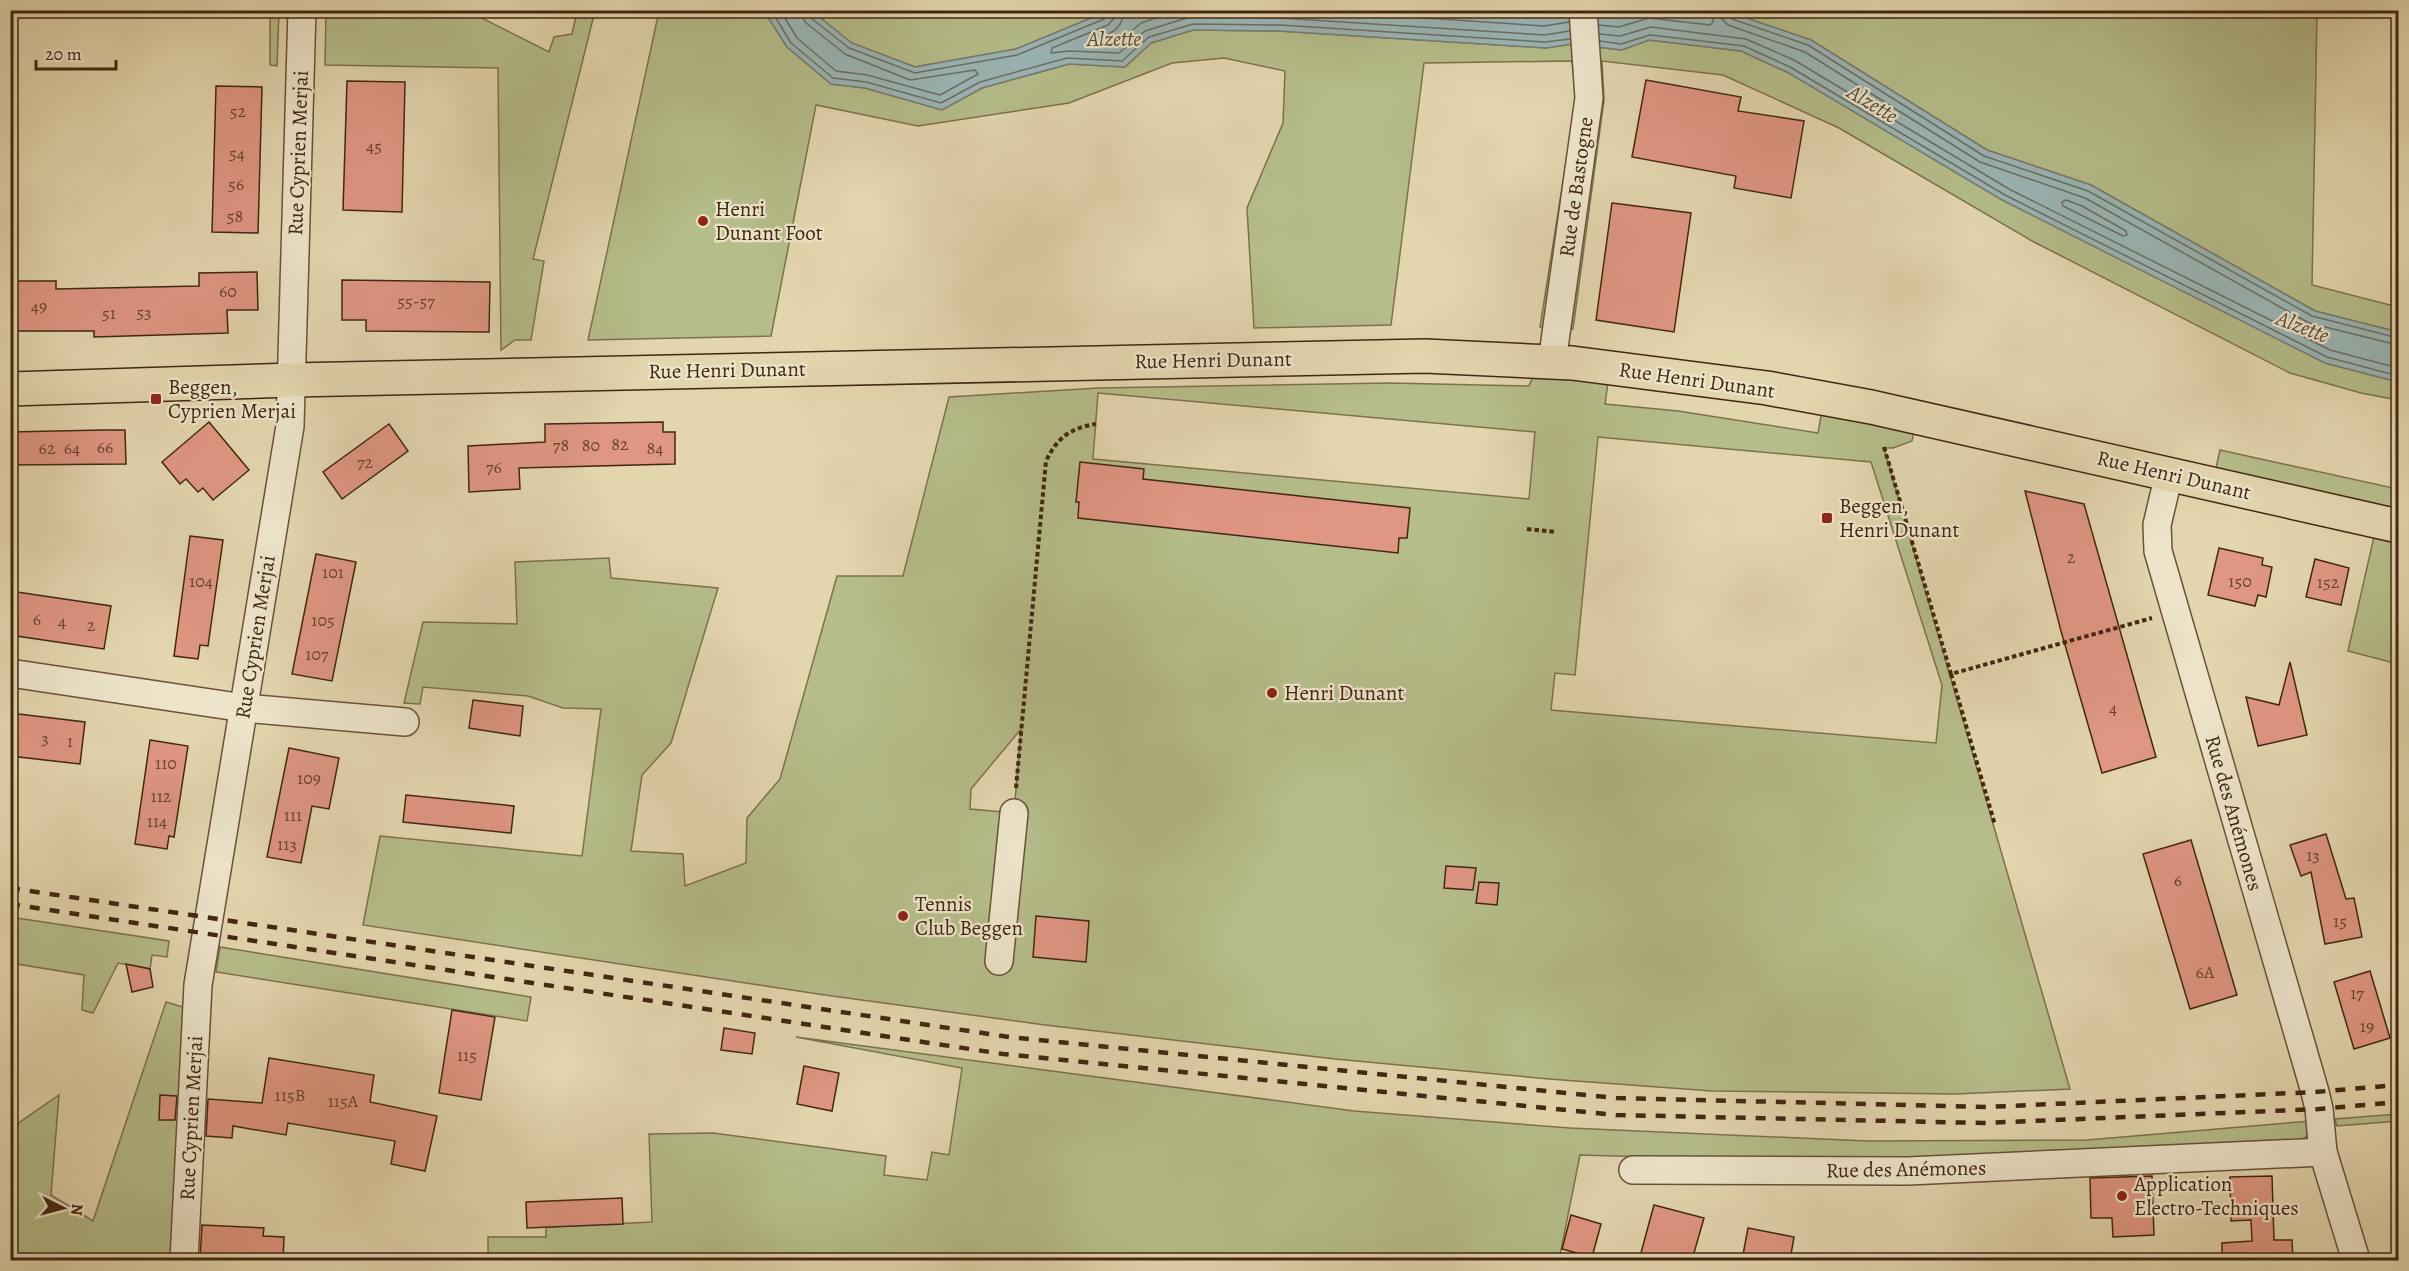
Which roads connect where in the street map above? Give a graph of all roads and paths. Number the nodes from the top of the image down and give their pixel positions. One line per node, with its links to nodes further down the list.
1 (302, 10): 4 (street, Rue Cyprien Merjai)
2 (1583, 10): 3 (street, Rue de Bastogne)
3 (1552, 362): 4 (main road, Rue Henri Dunant); 8 (main road, Rue Henri Dunant)
4 (292, 380): 5 (main road, Rue Henri Dunant); 15 (street, Rue Cyprien Merjai)
5 (10, 388)
6 (1096, 424): 17 (path)
7 (1884, 447): 14 (path)
8 (2169, 474): 9 (main road, Rue Henri Dunant); 20 (street, Rue des Anémones)
9 (2398, 526)
10 (1527, 529): 11 (path)
11 (1556, 532)
12 (2153, 618): 14 (path)
13 (10, 673): 15 (street)
14 (1951, 674): 18 (path)
15 (243, 708): 16 (street); 22 (street, Rue Cyprien Merjai)
16 (405, 722)
17 (1014, 813): 19 (street)
18 (1995, 825)
19 (999, 961)
20 (2323, 1152): 21 (street, Rue des Anémones); 23 (street, Rue des Anémones)
21 (1633, 1170)
22 (184, 1260)
23 (2356, 1260)

